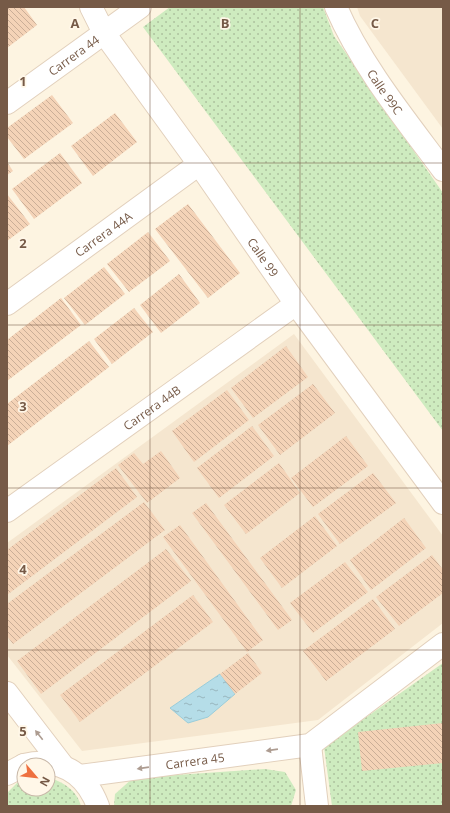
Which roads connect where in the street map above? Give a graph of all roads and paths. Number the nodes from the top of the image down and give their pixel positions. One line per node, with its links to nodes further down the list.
1 (91, 7): 4 (street, Calle 99)
2 (140, 7): 4 (street, Carrera 44)
3 (336, 7): 7 (street, Calle 99C)
4 (104, 34): 5 (street, Carrera 44); 6 (street, Calle 99)
5 (7, 103)
6 (199, 164): 8 (street, Carrera 44A); 9 (street, Calle 99)
7 (443, 170)
8 (7, 304)
9 (296, 304): 10 (street, Calle 99); 11 (street, Carrera 44B)
10 (443, 503)
11 (7, 511)
12 (443, 644): 14 (street, Carrera 45)
13 (7, 693): 17 (street, one-way to 13)
14 (310, 745): 17 (street, Carrera 45, one-way to 17); 20 (street)
15 (56, 766): 17 (street, Carrera 45)
16 (16, 769): 18 (street, Carrera 45)
17 (71, 771): 19 (street)
18 (7, 774)
19 (98, 806)
20 (317, 806)

